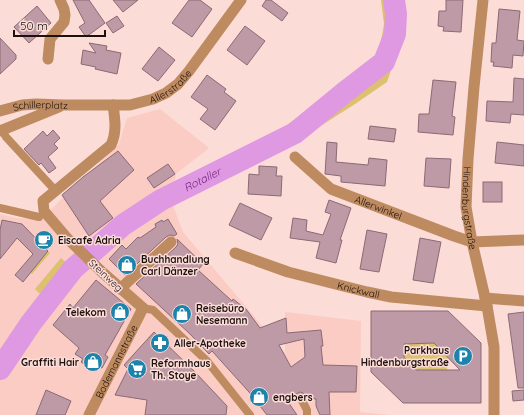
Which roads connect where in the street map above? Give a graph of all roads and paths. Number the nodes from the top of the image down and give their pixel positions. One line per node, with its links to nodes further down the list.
1 (60, 0): 4 (street)
2 (241, 0): 6 (street, Allerstraße)
3 (483, 0): 15 (street, Hindenburgstraße)
4 (48, 58)
5 (63, 105): 6 (street, Allerstraße); 7 (street, Schillerplatz); 8 (street, Schillerplatz)
6 (113, 105): 17 (street, Steinweg)
7 (0, 111)
8 (1, 130): 10 (street, Schillerplatz)
9 (295, 157): 15 (street, Allerwinkel)
10 (53, 188)
11 (0, 208): 12 (street)
12 (39, 217)
13 (524, 240): 15 (street)
14 (171, 242): 17 (street)
15 (472, 242): 19 (street, Hindenburgstraße)
16 (235, 253): 19 (street, Knickwall)
17 (120, 289): 20 (street, Steinweg)
18 (524, 301): 19 (street, Knickwall)
19 (486, 302): 25 (street, Hindenburgstraße)
20 (143, 308): 22 (street, Bodemannstraße); 23 (street, Steinweg)
21 (300, 397): 24 (street)
22 (89, 415)
23 (250, 415)
24 (306, 415)
25 (494, 415)

